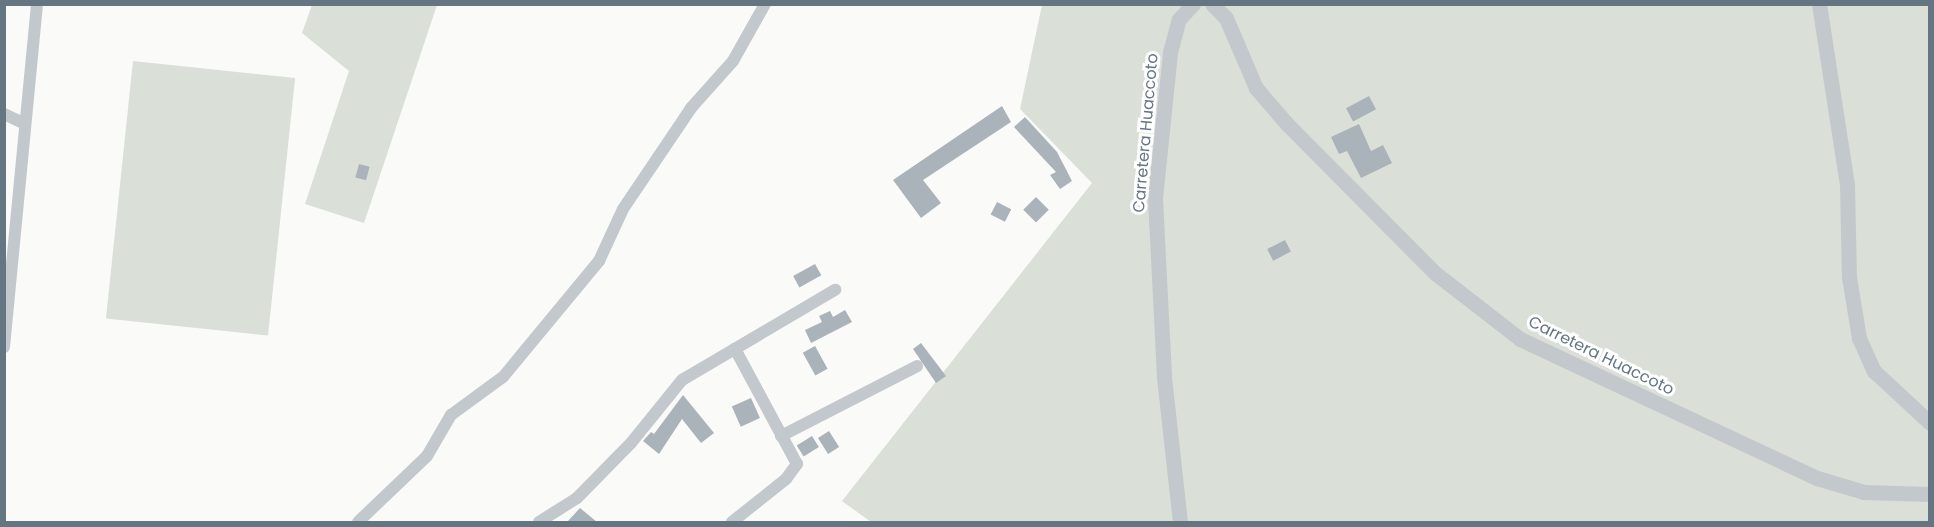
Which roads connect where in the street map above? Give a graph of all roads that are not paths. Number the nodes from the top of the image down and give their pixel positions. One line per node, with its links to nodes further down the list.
1 (36, 4): 7 (street)
2 (765, 4): 15 (street)
3 (1193, 4): 18 (street, Carretera Huaccoto)
4 (1212, 4): 14 (street, Carretera Huaccoto)
5 (1819, 4): 12 (street)
6 (4, 114): 7 (street)
7 (25, 124): 9 (street)
8 (835, 290): 10 (street)
9 (4, 347)
10 (735, 349): 13 (street); 16 (street)
11 (917, 366): 13 (street)
12 (1929, 423)
13 (782, 436): 17 (street)
14 (1929, 494)
15 (358, 522)
16 (539, 522)
17 (732, 522)
18 (1180, 522)

